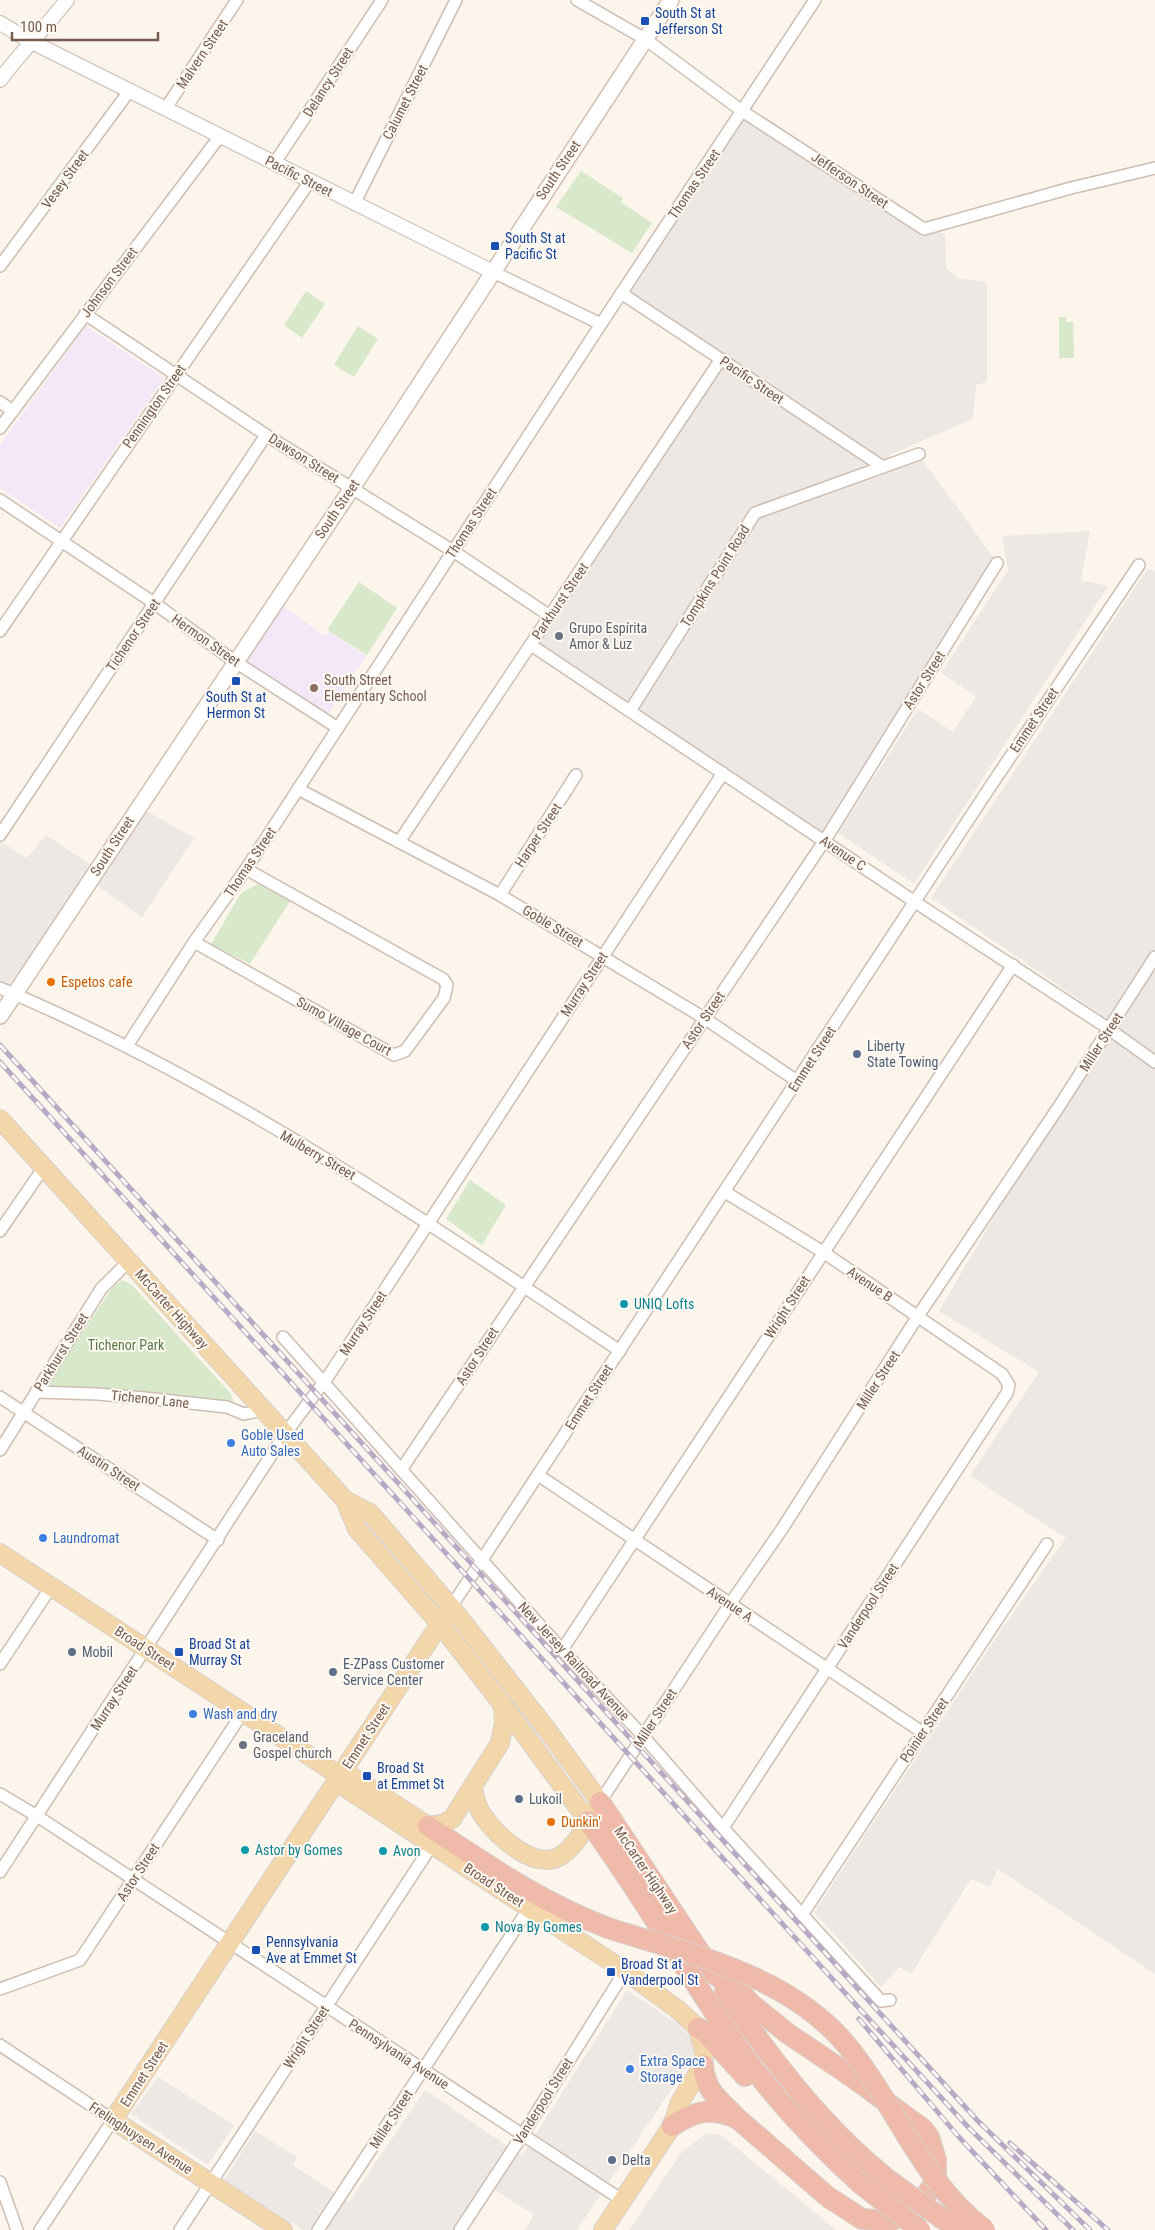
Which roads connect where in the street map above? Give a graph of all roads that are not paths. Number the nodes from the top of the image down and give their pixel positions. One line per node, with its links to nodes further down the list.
1 (66, 0): 10 (street)
2 (238, 0): 13 (street, Malvern Street)
3 (382, 0): 16 (street, Delancy Street)
4 (456, 0): 19 (street, Calumet Street)
5 (577, 0): 9 (street, Jefferson Street)
6 (671, 0): 9 (main road, South Street)
7 (816, 0): 14 (street, Thomas Street)
8 (0, 23): 10 (street, Pacific Street)
9 (645, 39): 14 (street, Jefferson Street); 21 (main road, South Street)
10 (32, 42): 11 (street); 12 (street, Pacific Street)
11 (0, 80)
12 (130, 90): 13 (street, Pacific Street); 20 (street, Vesey Street)
13 (166, 108): 15 (street, Pacific Street)
14 (742, 111): 17 (street, Jefferson Street); 22 (street, Thomas Street)
15 (220, 136): 16 (street, Pacific Street); 23 (street, Johnson Street)
16 (274, 164): 18 (street, Pacific Street)
17 (1155, 168)
18 (310, 182): 19 (street, Pacific Street); 26 (street, Pennington Street)
19 (354, 204): 21 (street, Pacific Street)
20 (0, 266)
21 (491, 271): 24 (street, Pacific Street); 33 (main road, South Street)
22 (621, 293): 24 (street, Thomas Street); 25 (street, Pacific Street)
23 (85, 314): 26 (street, Dawson Street); 28 (street, Johnson Street)
24 (600, 324): 36 (street, Thomas Street)
25 (721, 359): 32 (street, Pacific Street); 40 (street, Parkhurst Street)
26 (176, 374): 30 (street, Dawson Street); 35 (street, Pennington Street)
27 (0, 402): 28 (street)
28 (12, 411): 29 (street, Johnson Street)
29 (0, 428)
30 (266, 435): 33 (street, Dawson Street); 39 (street, Tichenor Street)
31 (919, 454): 32 (street, Tompkins Point Road)
32 (883, 467): 44 (street, Tompkins Point Road)
33 (351, 488): 36 (street, Dawson Street); 43 (main road, South Street)
34 (0, 500): 35 (street, Hermon Street)
35 (61, 540): 39 (street, Hermon Street); 41 (street, Pennington Street)
36 (454, 551): 40 (street, Dawson Street); 45 (street, Thomas Street)
37 (997, 563): 50 (street, Astor Street)
38 (1139, 565): 54 (street, Emmet Street)
39 (154, 603): 43 (street, Hermon Street); 49 (street, Tichenor Street)
40 (550, 616): 42 (street, Parkhurst Street)
41 (0, 631)
42 (531, 645): 44 (street, Avenue C); 51 (street, Parkhurst Street)
43 (234, 661): 45 (street, Hermon Street); 60 (main road, South Street)
44 (630, 711): 46 (street, Avenue C)
45 (338, 728): 48 (street, Thomas Street)
46 (724, 773): 50 (street, Avenue C); 56 (street, Murray Street)
47 (576, 775): 53 (street, Harper Street)
48 (298, 789): 51 (street, Goble Street); 52 (street, Thomas Street)
49 (0, 835)
50 (825, 840): 54 (street, Avenue C); 62 (street, Astor Street)
51 (399, 842): 53 (street, Goble Street)
52 (246, 869): 55 (street, Thomas Street); 55 (street, Sumo Village Court)
53 (500, 894): 56 (street, Goble Street)
54 (915, 902): 58 (street, Avenue C); 66 (street, Emmet Street)
55 (194, 942): 64 (street, Thomas Street)
56 (602, 955): 62 (street, Goble Street); 70 (street, Murray Street)
57 (1155, 957): 63 (street, Miller Street)
58 (1013, 965): 63 (street, Avenue C); 72 (street, Wright Street)
59 (0, 988): 60 (street, Mulberry Street)
60 (14, 994): 61 (main road, South Street); 64 (street, Mulberry Street)
61 (0, 1016)
62 (704, 1018): 66 (street, Goble Street); 74 (street, Astor Street)
63 (1109, 1029): 65 (street, Avenue C); 75 (street, Miller Street)
64 (127, 1046): 70 (street, Mulberry Street)
65 (1155, 1062)
66 (797, 1081): 69 (street, Emmet Street)
67 (0, 1119): 68 (main road, McCarter Highway)
68 (44, 1167): 71 (street); 73 (main road, McCarter Highway)
69 (725, 1192): 72 (street, Avenue B); 77 (street, Emmet Street)
70 (428, 1223): 74 (street, Mulberry Street); 78 (street, Murray Street)
71 (0, 1231)
72 (823, 1252): 75 (street, Avenue B); 89 (street, Wright Street)
73 (129, 1261): 80 (street, Parkhurst Street); 82 (main road, McCarter Highway)
74 (523, 1286): 77 (street, Mulberry Street); 86 (street, Astor Street)
75 (918, 1316): 79 (street, Avenue B); 95 (street, Miller Street)
76 (283, 1337): 78 (street, New Jersey Railroad Avenue)
77 (620, 1351): 87 (street, Emmet Street)
78 (324, 1382): 84 (street, Murray Street); 86 (street, New Jersey Railroad Avenue)
79 (1009, 1382): 101 (street, Vanderpool Street)
80 (36, 1392): 82 (street, Tichenor Lane); 83 (street, Parkhurst Street)
81 (0, 1397): 83 (street, Austin Street)
82 (262, 1410): 84 (main road, McCarter Highway)
83 (23, 1412): 85 (street, Parkhurst Street); 90 (street, Austin Street)
84 (285, 1434): 88 (main road, McCarter Highway); 90 (street, Murray Street)
85 (0, 1450)
86 (400, 1470): 93 (street, New Jersey Railroad Avenue)
87 (538, 1475): 89 (street, Avenue A); 93 (street, Emmet Street)
88 (344, 1500): 96 (main road, McCarter Highway); 97 (main road, McCarter Highway)
89 (634, 1539): 95 (street, Avenue A); 99 (street, Wright Street)
90 (218, 1540): 98 (street, Murray Street)
91 (1047, 1544): 104 (street, Poinier Street)
92 (0, 1553): 94 (main road, Broad Street)
93 (482, 1561): 96 (street, Emmet Street); 99 (street, New Jersey Railroad Avenue)
94 (51, 1587): 98 (main road, Broad Street); 100 (street)
95 (730, 1604): 101 (street, Avenue A); 105 (street, Miller Street)
96 (451, 1607): 97 (main road, Emmet Street); 109 (main road, McCarter Highway)
97 (440, 1624): 102 (main road, McCarter Highway); 106 (main road, Emmet Street)
98 (146, 1649): 103 (main road, Broad Street); 110 (street, Murray Street)
99 (562, 1650): 105 (street, New Jersey Railroad Avenue)
100 (0, 1664)
101 (826, 1668): 104 (street, Avenue A); 112 (street, Vanderpool Street)
102 (503, 1705): 107 (main road); 111 (main road, McCarter Highway)
103 (243, 1712): 106 (main road, Broad Street); 115 (street, Astor Street)
104 (922, 1732): 117 (street, Poinier Street)
105 (644, 1736): 109 (street, Miller Street); 112 (street, New Jersey Railroad Avenue)
106 (340, 1776): 113 (main road, Broad Street); 118 (main road, Emmet Street)
107 (472, 1787): 111 (main road); 113 (main road)
108 (0, 1794): 110 (street, Pennsylvania Avenue)
109 (600, 1802): 111 (main road); 120 (highway, McCarter Highway)
110 (37, 1816): 114 (street, Murray Street); 115 (street, Pennsylvania Avenue)
111 (588, 1821): 128 (highway, McCarter Highway)
112 (723, 1828): 117 (street, New Jersey Railroad Avenue)
113 (430, 1836): 116 (main road, Broad Street); 123 (street, Wright Street); 145 (highway, bridge)
114 (0, 1872)
115 (133, 1879): 118 (street, Pennsylvania Avenue); 121 (street, Astor Street)
116 (529, 1908): 119 (main road, Broad Street); 127 (street, Miller Street)
117 (802, 1915): 122 (street, New Jersey Railroad Avenue)
118 (230, 1943): 123 (street, Pennsylvania Avenue); 130 (main road, Emmet Street)
119 (625, 1971): 124 (main road, Broad Street); 132 (street, Vanderpool Street)
120 (714, 1974): 129 (highway); 144 (highway, McCarter Highway, bridge)
121 (0, 1989)
122 (890, 2000)
123 (326, 2006): 127 (street, Pennsylvania Avenue); 134 (street, Wright Street)
124 (698, 2028): 126 (main road); 128 (highway)
125 (0, 2045): 130 (street, Frelinghuysen Avenue)
126 (703, 2065): 129 (highway); 131 (main road)
127 (424, 2070): 132 (street, Pennsylvania Avenue); 140 (street, Miller Street)
128 (787, 2110): 143 (highway, McCarter Highway, bridge)
129 (738, 2119): 131 (highway)
130 (113, 2120): 134 (main road, Frelinghuysen Avenue); 137 (street, Emmet Street)
131 (672, 2126): 135 (main road)
132 (523, 2134): 135 (street, Pennsylvania Avenue); 141 (street, Vanderpool Street)
133 (0, 2182): 136 (street)
134 (212, 2183): 138 (street, Wright Street); 139 (main road, Frelinghuysen Avenue)
135 (622, 2200): 142 (main road)
136 (17, 2230)
137 (40, 2230)
138 (180, 2230)
139 (283, 2230)
140 (318, 2230)
141 (460, 2230)
142 (603, 2230)
143 (920, 2230)
144 (958, 2230)
145 (985, 2230)

